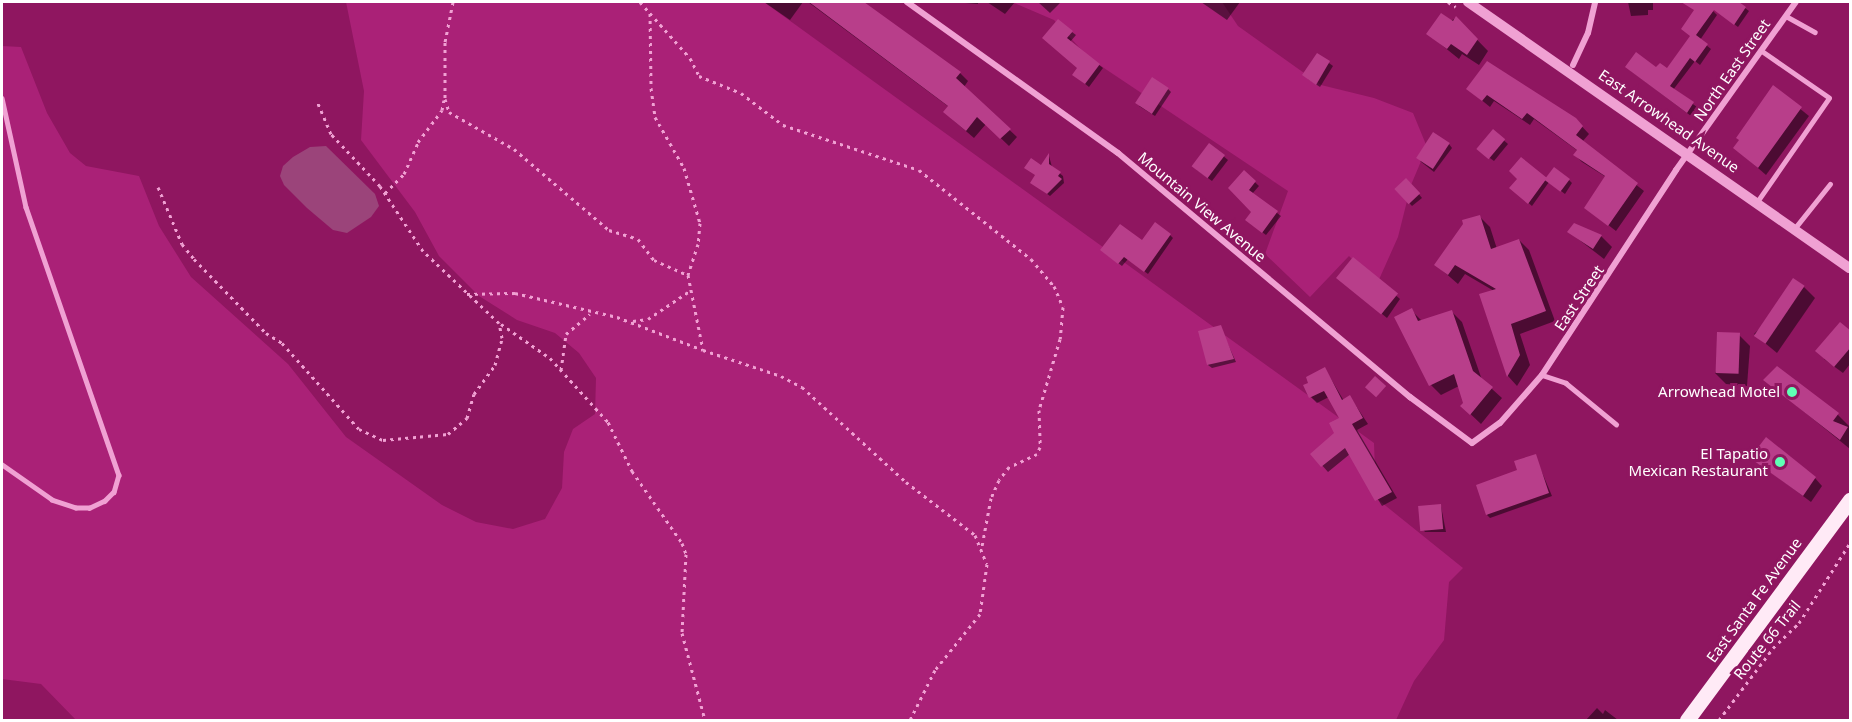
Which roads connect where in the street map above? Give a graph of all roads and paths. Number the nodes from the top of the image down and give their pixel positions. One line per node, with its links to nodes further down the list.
1 (453, 2): 13 (path)
2 (640, 2): 7 (path)
3 (907, 2): 32 (street, Mountain View Avenue)
4 (1468, 2): 15 (street, East Arrowhead Avenue)
5 (1595, 2): 11 (street)
6 (1796, 2): 8 (street, North East Street)
7 (650, 13): 22 (path); 36 (path)
8 (1786, 15): 9 (lane); 10 (street, North East Street)
9 (1815, 32)
10 (1761, 51): 15 (street, North East Street); 19 (lane)
11 (1573, 66)
12 (2, 98): 33 (lane)
13 (445, 99): 18 (path); 22 (path)
14 (317, 102): 18 (path)
15 (1688, 152): 19 (street, East Arrowhead Avenue); 30 (street, East Street)
16 (1830, 184): 20 (lane)
17 (158, 187): 27 (path)
18 (386, 193): 24 (path)
19 (1757, 202): 20 (street, East Arrowhead Avenue)
20 (1794, 229): 21 (street, East Arrowhead Avenue)
21 (1851, 268)
22 (688, 275): 23 (path)
23 (691, 290): 26 (path); 28 (path)
24 (467, 294): 25 (path); 27 (path)
25 (592, 314): 26 (path); 29 (path)
26 (628, 321): 28 (path)
27 (499, 323): 29 (path)
28 (704, 350): 36 (path)
29 (561, 370): 37 (path)
30 (1542, 375): 31 (lane); 32 (street, East Street)
31 (1616, 424)
32 (1472, 443)
33 (2, 465)
34 (1851, 500): 39 (main road, East Santa Fe Avenue)
35 (1851, 543): 40 (path, Route 66 Trail)
36 (982, 548): 38 (path)
37 (705, 720)
38 (909, 720)
39 (1687, 720)
40 (1719, 720)

